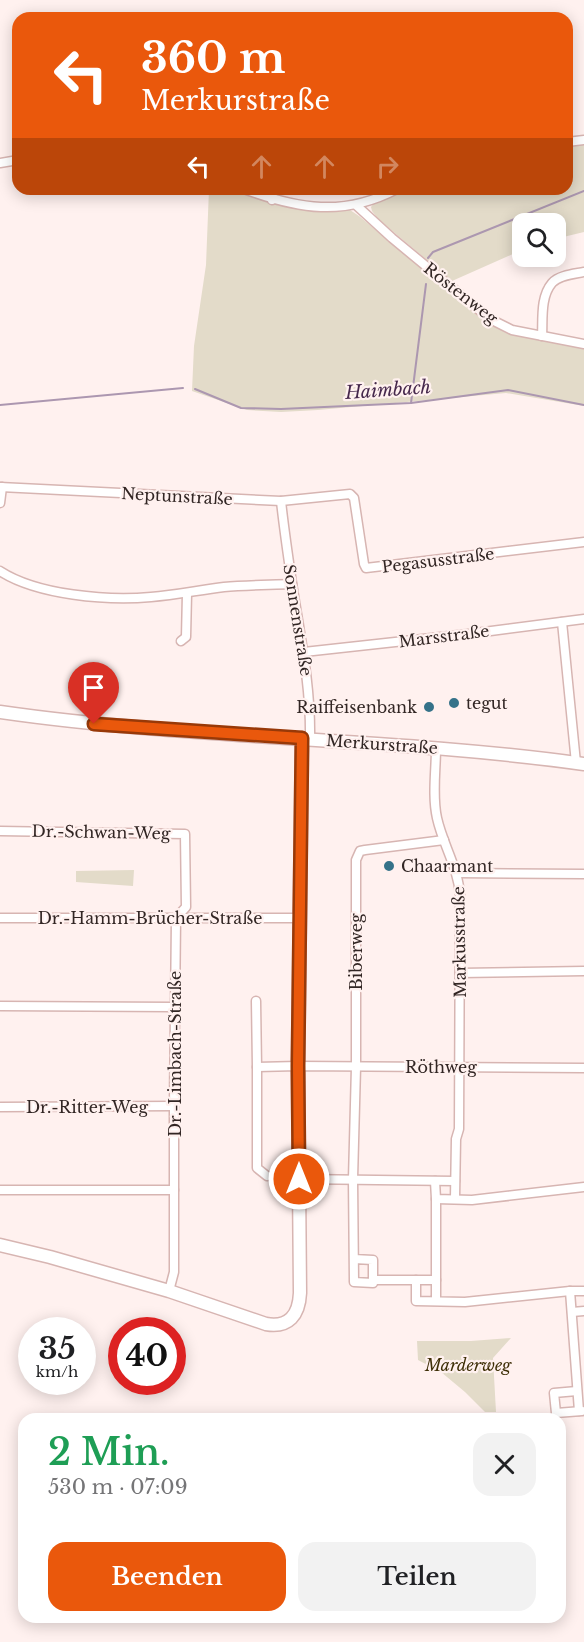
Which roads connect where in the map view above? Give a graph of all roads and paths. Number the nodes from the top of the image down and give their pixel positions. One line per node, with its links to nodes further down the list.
1 (259, 195): 4 (street)
2 (272, 195): 4 (street)
3 (382, 195): 5 (street)
4 (272, 200): 5 (street)
5 (356, 205): 7 (street, Röstenweg)
6 (584, 272): 7 (street)
7 (542, 336): 8 (street, Röstenweg)
8 (584, 344)
9 (1, 487): 11 (street, Neptunstraße); 12 (street)
10 (353, 495): 11 (street, Neptunstraße); 13 (street, Pegasusstraße)
11 (281, 501): 15 (street, Sonnenstraße)
12 (0, 503)
13 (584, 542)
14 (0, 571): 16 (street)
15 (292, 584): 16 (street); 20 (street, Sonnenstraße)
16 (187, 594): 19 (street)
17 (584, 619): 18 (street, Marsstraße)
18 (562, 622): 20 (street, Marsstraße); 24 (street)
19 (181, 641)
20 (304, 652): 22 (street, Sonnenstraße)
21 (0, 712): 22 (street, Merkurstraße)
22 (306, 738): 23 (street, Merkurstraße); 31 (street)
23 (436, 748): 24 (street, Merkurstraße); 26 (street, Markusstraße)
24 (580, 764)
25 (0, 831): 30 (street, Dr.-Schwan-Weg)
26 (444, 840): 27 (street, Markusstraße); 39 (street, Biberweg)
27 (457, 873): 28 (street); 33 (street, Markusstraße)
28 (584, 874)
29 (0, 918): 30 (street, Dr.-Hamm-Brücher-Straße)
30 (176, 918): 31 (street, Dr.-Hamm-Brücher-Straße); 36 (street, Dr.-Limbach-Straße)
31 (300, 918): 37 (street)
32 (584, 971): 33 (street)
33 (460, 973): 40 (street, Markusstraße)
34 (256, 1000): 38 (street)
35 (0, 1006): 36 (street)
36 (174, 1007): 42 (street, Dr.-Limbach-Straße)
37 (298, 1066): 38 (street, Röthweg); 39 (street, Röthweg); 45 (street)
38 (257, 1067): 44 (street)
39 (356, 1067): 40 (street, Röthweg); 46 (street, Biberweg)
40 (459, 1067): 41 (street, Röthweg); 48 (street, Markusstraße)
41 (584, 1068)
42 (174, 1106): 43 (street, Dr.-Ritter-Weg); 51 (street, Dr.-Limbach-Straße)
43 (0, 1107)
44 (267, 1176)
45 (299, 1179): 46 (street); 59 (street)
46 (353, 1179): 47 (street); 55 (street, Biberweg)
47 (435, 1181): 48 (street); 53 (street)
48 (455, 1181): 52 (street, Markusstraße)
49 (584, 1187): 52 (street)
50 (0, 1190): 51 (street)
51 (174, 1190): 59 (street, Dr.-Limbach-Straße)
52 (455, 1198): 53 (street)
53 (436, 1199): 58 (street)
54 (0, 1245): 59 (street)
55 (354, 1259): 56 (street); 56 (street, Biberweg)
56 (373, 1280): 57 (street)
57 (416, 1280): 58 (street); 62 (street)
58 (436, 1280): 62 (street)
59 (169, 1291)
60 (570, 1291): 61 (street); 62 (street); 64 (street)
61 (584, 1291)
62 (436, 1301)
63 (584, 1311): 64 (street)
64 (572, 1312): 65 (street)
65 (577, 1391): 66 (street); 66 (street)
66 (581, 1411)

